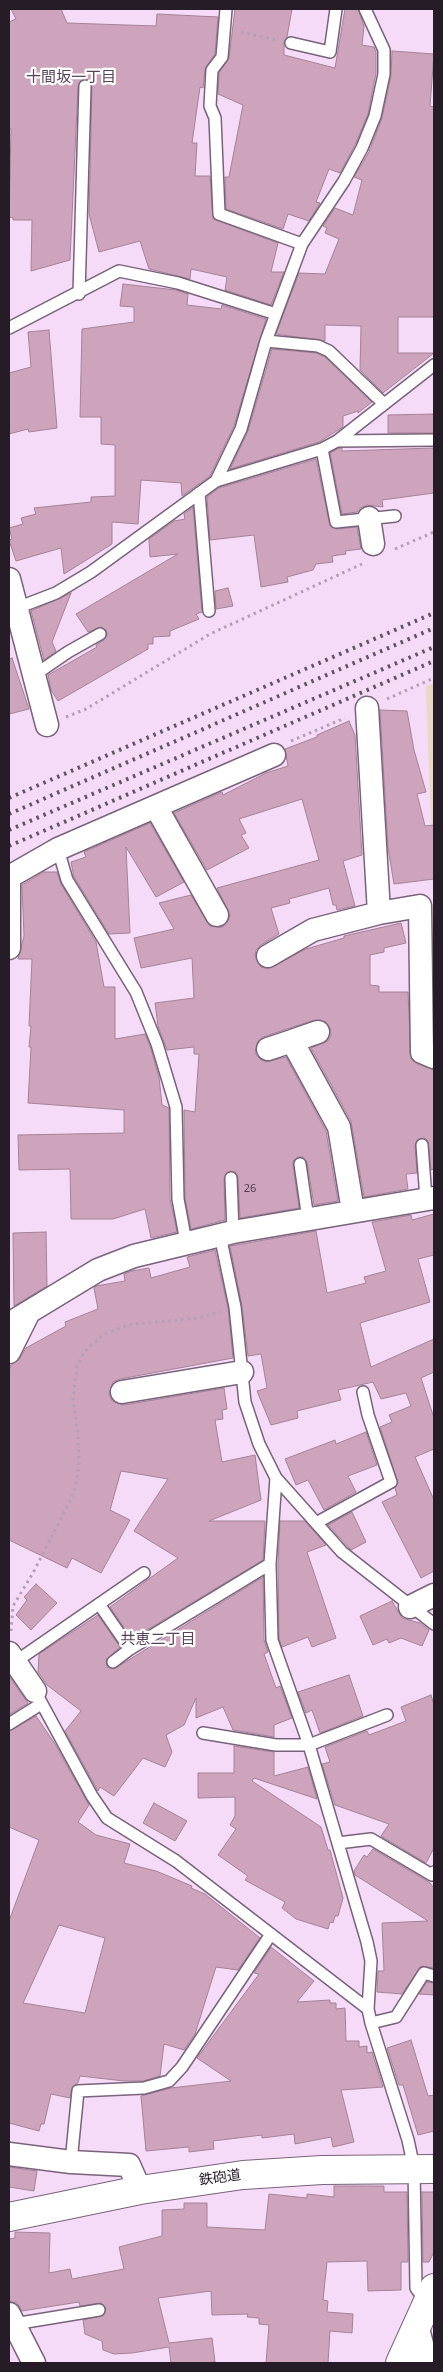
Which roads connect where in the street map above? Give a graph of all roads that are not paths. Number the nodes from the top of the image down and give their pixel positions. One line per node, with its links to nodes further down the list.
1 (226, 9): 6 (lane)
2 (336, 9): 4 (lane)
3 (365, 9): 6 (lane)
4 (291, 43)
5 (84, 86): 7 (lane)
6 (302, 244): 8 (lane)
7 (79, 294): 8 (lane); 9 (lane)
8 (276, 314): 10 (lane)
9 (9, 328)
10 (266, 341): 12 (lane); 16 (lane)
11 (434, 365): 12 (lane)
12 (384, 404): 14 (lane)
13 (434, 440): 14 (lane)
14 (337, 441): 15 (lane)
15 (322, 449): 16 (lane); 19 (lane)
16 (216, 481): 17 (lane)
17 (199, 493): 22 (lane); 23 (lane)
18 (395, 516): 19 (lane)
19 (369, 518): 20 (street)
20 (376, 553)
21 (9, 578): 22 (street)
22 (13, 610): 25 (street)
23 (209, 611)
24 (100, 634): 25 (lane)
25 (33, 676): 27 (street)
26 (367, 708): 32 (street)
27 (47, 725)
28 (274, 755): 29 (street)
29 (156, 807): 30 (street); 33 (street)
30 (58, 849): 31 (street); 47 (lane)
31 (9, 876): 34 (street)
32 (379, 913): 35 (street); 39 (street)
33 (217, 915)
34 (9, 948)
35 (268, 956)
36 (318, 1032): 37 (street)
37 (292, 1042): 38 (street); 44 (street)
38 (268, 1049)
39 (434, 1057)
40 (422, 1145): 43 (lane)
41 (300, 1164): 45 (lane)
42 (231, 1178): 46 (lane)
43 (430, 1198): 44 (street)
44 (353, 1212): 45 (street)
45 (308, 1219): 46 (street)
46 (227, 1234): 47 (street); 51 (lane)
47 (186, 1242): 48 (street)
48 (30, 1311): 49 (street); 50 (street)
49 (9, 1324)
50 (9, 1352)
51 (242, 1372): 52 (street); 54 (lane)
52 (122, 1392)
53 (364, 1392): 55 (lane)
54 (276, 1478): 55 (lane); 56 (lane)
55 (316, 1523): 60 (lane)
56 (270, 1564): 62 (lane); 69 (lane)
57 (144, 1573): 59 (lane)
58 (434, 1595): 60 (street)
59 (99, 1604): 62 (lane); 63 (lane)
60 (410, 1607): 61 (lane)
61 (434, 1624)
62 (130, 1649): 64 (lane)
63 (11, 1656): 65 (street)
64 (113, 1662)
65 (38, 1697): 67 (lane); 72 (lane)
66 (387, 1715): 69 (lane)
67 (9, 1724)
68 (204, 1733): 69 (lane)
69 (309, 1745): 70 (lane)
70 (338, 1843): 71 (lane); 74 (lane)
71 (434, 1872)
72 (271, 1934): 74 (lane); 77 (lane)
73 (434, 1976): 75 (lane)
74 (368, 2009): 75 (lane)
75 (371, 2022): 78 (lane)
76 (9, 2154): 77 (street)
77 (71, 2162): 79 (street)
78 (424, 2168): 79 (street, 鉄砲道); 81 (lane)
79 (140, 2190): 80 (street, 鉄砲道)
80 (9, 2217)
81 (426, 2306): 85 (street); 86 (street)
82 (99, 2310): 83 (lane)
83 (11, 2319): 84 (street)
84 (34, 2363)
85 (400, 2363)
86 (427, 2363)

